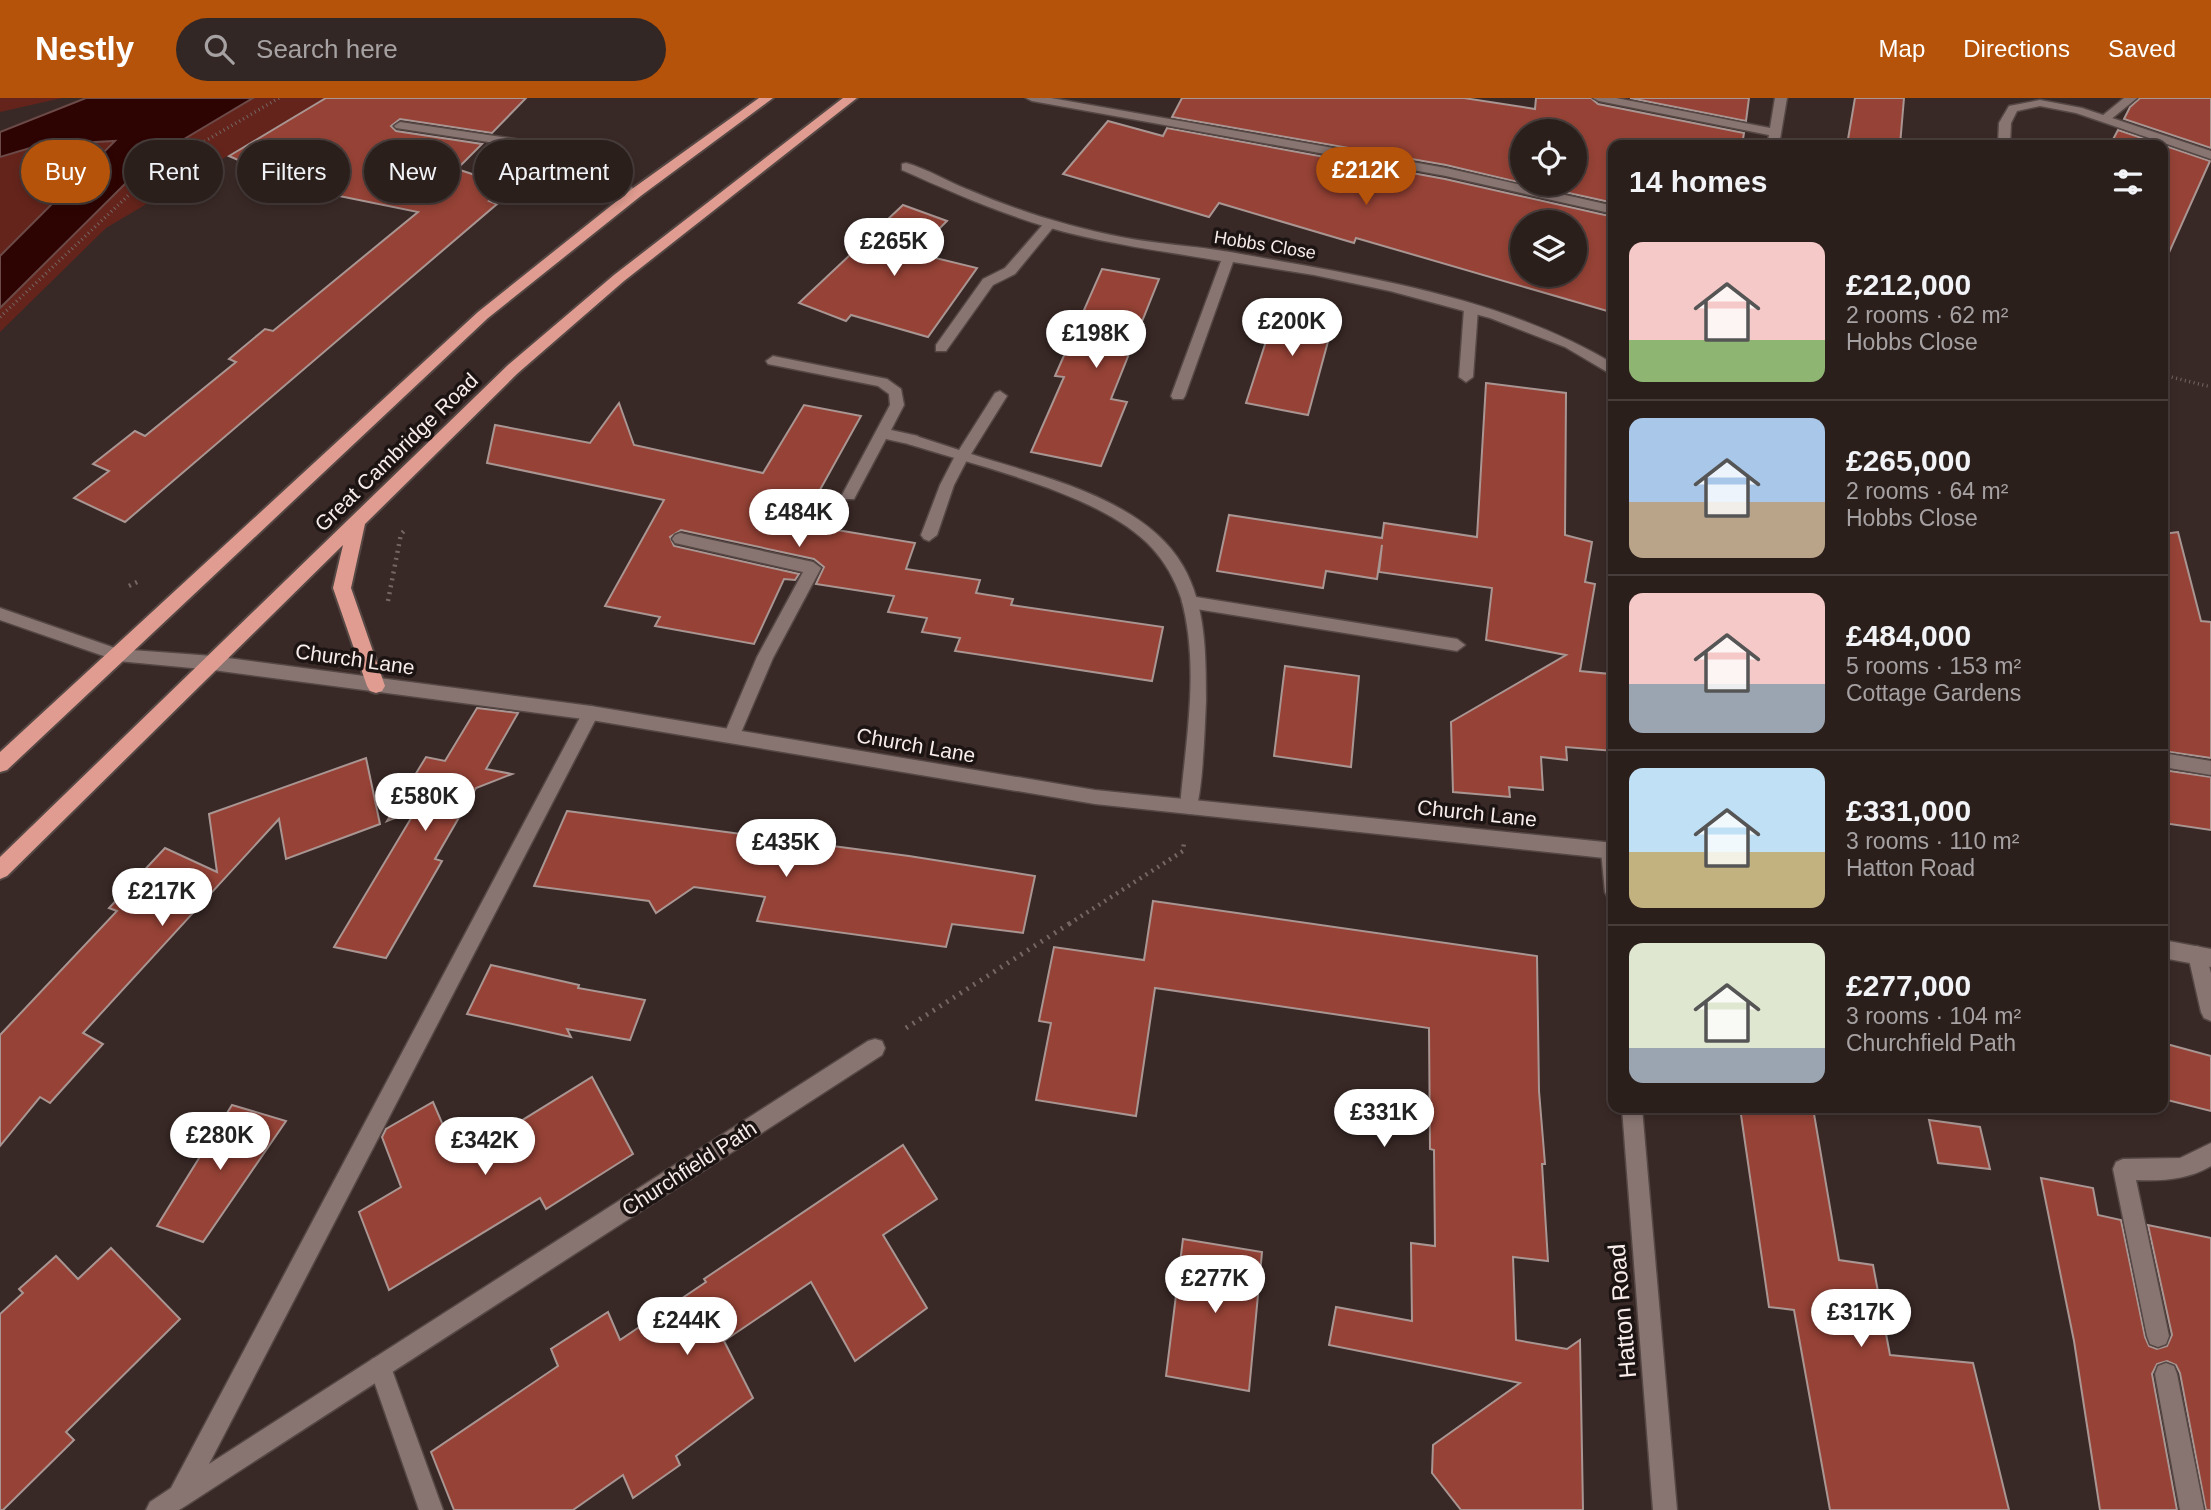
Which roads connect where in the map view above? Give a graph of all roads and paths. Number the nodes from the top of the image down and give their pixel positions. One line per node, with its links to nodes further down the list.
1 (279, 98): 19 (path)
2 (767, 98): 14 (highway, Great Cambridge Road)
3 (850, 98): 31 (highway, Great Cambridge Road)
4 (1031, 98): 15 (street)
5 (1599, 98): 10 (street)
6 (1781, 98): 10 (street)
7 (2131, 98): 8 (street)
8 (2106, 118): 11 (street); 12 (street)
9 (400, 126): 14 (street)
10 (1774, 139)
11 (2004, 140)
12 (2211, 155)
13 (906, 167): 16 (street, Hobbs Close)
14 (637, 192): 39 (highway, Great Cambridge Road)
15 (1608, 209)
16 (1050, 224): 17 (street, Hobbs Close); 20 (street)
17 (1228, 256): 18 (street, Hobbs Close); 26 (street)
18 (1471, 309): 22 (street, Hobbs Close); 24 (street)
19 (0, 317)
20 (941, 348)
21 (773, 361): 28 (street)
22 (1608, 367)
23 (2168, 376): 25 (path)
24 (1466, 377)
25 (2211, 387)
26 (1178, 396)
27 (1000, 397): 29 (street)
28 (882, 433): 29 (street); 30 (street)
29 (962, 456): 33 (street); 35 (street)
30 (849, 495)
31 (358, 520): 40 (highway, Great Cambridge Road); 41 (highway)
32 (410, 524): 36 (path)
33 (929, 535)
34 (680, 539): 43 (street)
35 (1190, 602): 38 (street); 47 (street)
36 (385, 612)
37 (0, 614): 39 (street)
38 (1457, 645)
39 (118, 655): 40 (street, Church Lane); 45 (highway, Great Cambridge Road)
40 (213, 663): 41 (street, Church Lane); 49 (highway, Great Cambridge Road)
41 (376, 686): 42 (street, Church Lane)
42 (591, 713): 43 (street, Church Lane); 59 (street)
43 (731, 737): 47 (street, Church Lane)
44 (2168, 761): 46 (street)
45 (0, 764)
46 (2211, 768)
47 (1189, 806): 48 (street, Church Lane); 53 (path)
48 (1608, 851)
49 (0, 870)
50 (2168, 949): 51 (street)
51 (2204, 957): 52 (street)
52 (2211, 1012)
53 (875, 1048): 57 (street, Churchfield Path)
54 (1632, 1113): 62 (street, Hatton Road)
55 (2211, 1153): 56 (street)
56 (2158, 1336)
57 (380, 1367): 59 (street, Churchfield Path); 61 (street)
58 (2166, 1374): 63 (street)
59 (179, 1497): 60 (street, Churchfield Path)
60 (158, 1510)
61 (431, 1510)
62 (1665, 1510)
63 (2192, 1510)

